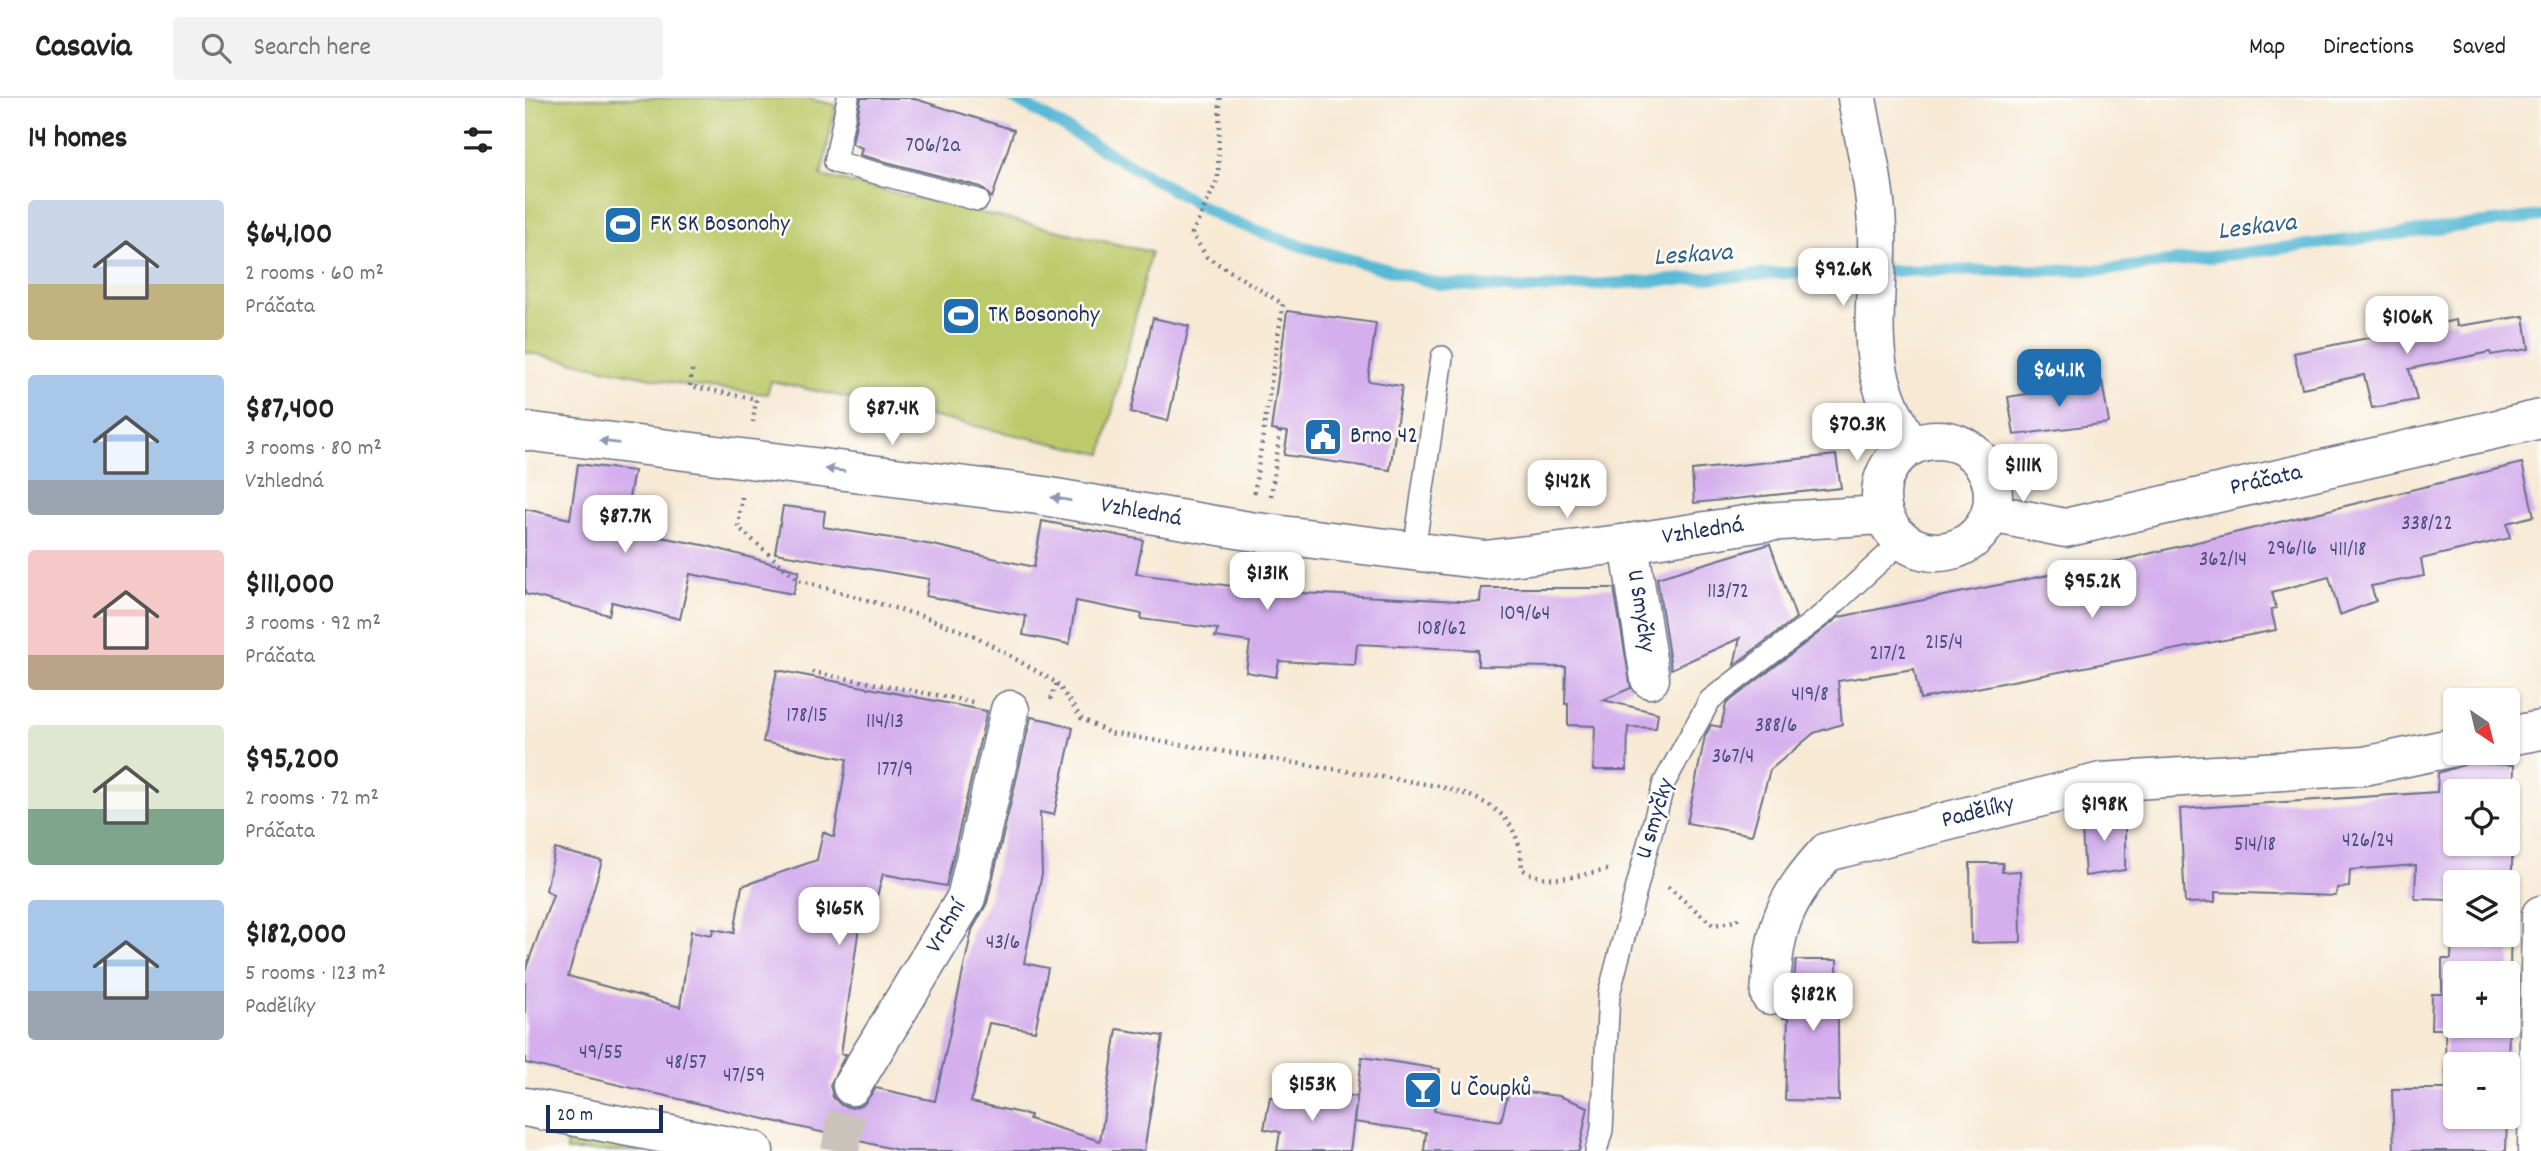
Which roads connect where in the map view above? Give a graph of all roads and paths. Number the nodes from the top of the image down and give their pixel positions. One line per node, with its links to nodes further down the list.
1 (848, 98): 4 (lane)
2 (1220, 98): 14 (path)
3 (1857, 98): 10 (street)
4 (978, 200)
5 (1442, 357): 16 (lane)
6 (692, 370): 11 (path)
7 (2541, 419): 12 (street, Práčata)
8 (525, 431): 11 (street, Vzhledná, one-way to 8)
9 (1280, 431): 14 (path)
10 (1911, 445): 12 (street); 13 (street)
11 (747, 460): 14 (street, Vzhledná, one-way to 11); 19 (path)
12 (1991, 513): 13 (street)
13 (1893, 528): 15 (street, Vzhledná); 25 (lane, U smyčky)
14 (1257, 532): 16 (street, Vzhledná)
15 (1629, 543): 16 (street, Vzhledná); 18 (street, U Smyčky)
16 (1414, 551)
17 (812, 671): 20 (path)
18 (1650, 679)
19 (1057, 683): 21 (path); 25 (path)
20 (934, 693)
21 (1010, 710): 29 (street, Vrchní)
22 (2541, 730): 23 (street)
23 (2520, 734)
24 (2443, 750): 28 (street, Padělíky)
25 (1642, 864): 26 (path); 32 (lane, U smyčky)
26 (1744, 913)
27 (2541, 915): 33 (street)
28 (1770, 995)
29 (852, 1086)
30 (525, 1107): 31 (street)
31 (754, 1151)
32 (1596, 1151)
33 (2537, 1151)

